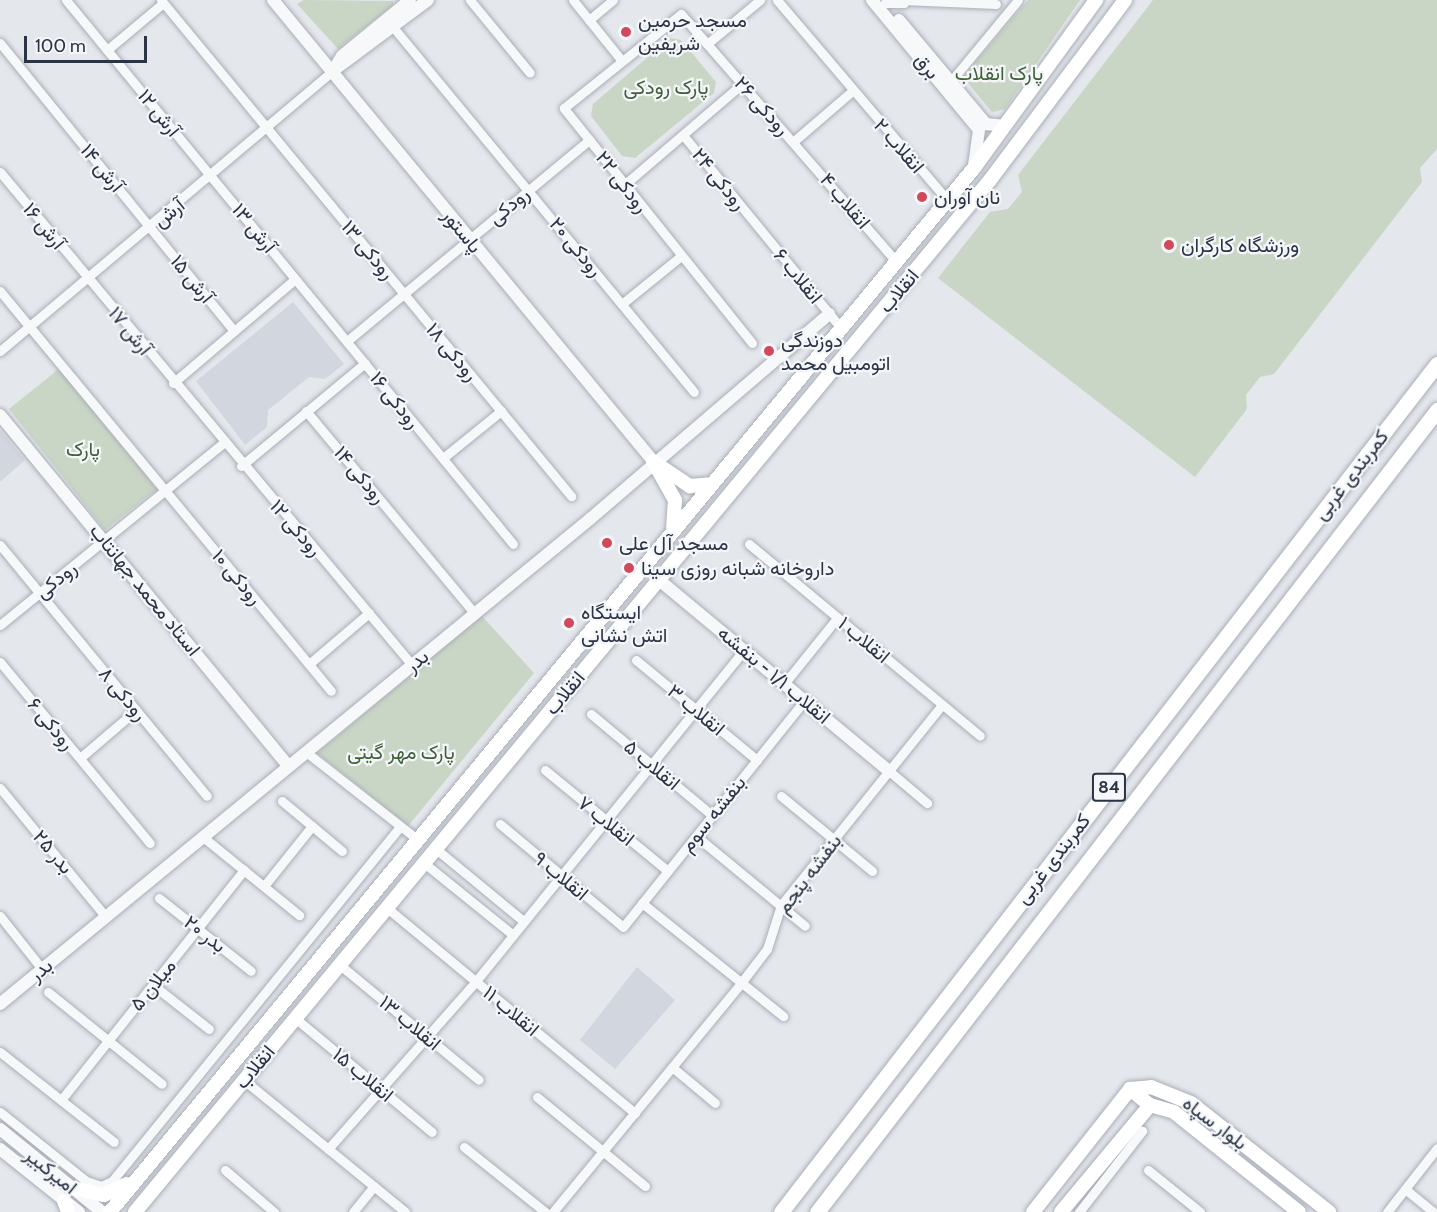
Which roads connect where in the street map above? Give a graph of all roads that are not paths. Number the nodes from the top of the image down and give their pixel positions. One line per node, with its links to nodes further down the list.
1 (66, 0): 21 (street, آرش ۱۲)
2 (273, 0): 23 (street, پاستور)
3 (410, 0): 23 (street, آرش)
4 (428, 0): 18 (street, آرش)
5 (470, 0): 24 (street)
6 (573, 0): 17 (street)
7 (613, 0): 17 (street)
8 (760, 0): 20 (street)
9 (777, 0): 27 (street, انقلاب ۲)
10 (1018, 0): 26 (street)
11 (1096, 0): 28 (main road, انقلاب)
12 (1125, 0): 76 (main road, انقلاب)
13 (162, 1): 21 (street); 29 (street, رودکی ۱۳)
14 (880, 1): 15 (street); 26 (street, برق)
15 (904, 1): 16 (street)
16 (996, 4)
17 (589, 20): 22 (street)
18 (393, 27): 23 (street, آرش); 37 (street, رودکی ۲۰)
19 (0, 43): 40 (street, آرش ۱۴)
20 (706, 44): 22 (street, رودکی ۲۶); 25 (street, رودکی ۲۶)
21 (107, 50): 35 (street, آرش ۱۲)
22 (622, 61): 31 (street, رودکی ۲۲)
23 (334, 70): 29 (street, آرش); 41 (street, پاستور)
24 (530, 73)
25 (742, 84): 30 (street); 32 (street, رودکی ۲۶)
26 (948, 84): 28 (street, برق); 33 (street, برق)
27 (851, 92): 32 (street); 38 (street, انقلاب ۲)
28 (1005, 126): 33 (main road, انقلاب)
29 (267, 129): 35 (street, آرش); 47 (street, رودکی ۱۳)
30 (683, 135): 36 (street); 39 (street, رودکی ۲۴)
31 (589, 140): 36 (street, رودکی ۲۲); 37 (street, رودکی)
32 (794, 141): 43 (street, انقلاب ۴)
33 (974, 168): 38 (main road, انقلاب)
34 (0, 172): 44 (street, آرش ۱۶)
35 (212, 177): 40 (street, آرش); 45 (street, آرش ۱۳)
36 (624, 185): 42 (street, رودکی ۲۲)
37 (528, 191): 41 (street, رودکی); 48 (street, رودکی ۲۰)
38 (946, 200): 43 (main road, انقلاب)
39 (756, 224): 49 (street, انقلاب ۶)
40 (150, 228): 44 (street, آرش); 52 (street, آرش ۱۵)
41 (469, 240): 47 (street, رودکی); 66 (street, پاستور)
42 (681, 256): 48 (street); 54 (street, رودکی ۲۲)
43 (896, 261): 51 (main road, انقلاب)
44 (88, 279): 50 (street, آرش); 58 (street, آرش ۱۷)
45 (296, 279): 52 (street); 53 (street, آرش ۱۳)
46 (0, 291): 50 (street, رودکی ۱۰)
47 (404, 294): 53 (street, رودکی); 61 (street, رودکی ۱۸)
48 (623, 303): 59 (street, رودکی ۲۰)
49 (829, 314): 51 (street, انقلاب ۶); 66 (street, بدر)
50 (30, 327): 55 (street, آرش); 69 (street, رودکی ۱۰)
51 (841, 328): 68 (main road, انقلاب)
52 (234, 330): 58 (street)
53 (347, 341): 56 (street, رودکی ۱۶)
54 (752, 343)
55 (0, 351)
56 (364, 363): 60 (street); 65 (street, رودکی ۱۶)
57 (1437, 364): 192 (highway, کمربندی غربی / 84)
58 (173, 383): 64 (street, آرش ۱۷)
59 (694, 392)
60 (306, 411): 67 (street); 79 (street, رودکی ۱۴)
61 (501, 411): 65 (street); 70 (street, رودکی ۱۸)
62 (1437, 411): 193 (highway, کمربندی غربی / 84)
63 (0, 415): 72 (street, استاد محمد جهانتاب)
64 (223, 443): 67 (street, رودکی ۱۲); 69 (street, رودکی)
65 (443, 458): 73 (street, رودکی ۱۶)
66 (653, 461): 68 (main road); 71 (main road); 79 (street, بدر)
67 (242, 466): 78 (street, رودکی ۱۲)
68 (711, 484): 71 (main road, انقلاب)
69 (165, 490): 72 (street, رودکی); 85 (street, رودکی ۱۰)
70 (571, 496)
71 (671, 533): 114 (main road, انقلاب)
72 (105, 539): 77 (street, رودکی); 99 (street, استاد محمد جهانتاب)
73 (513, 543)
74 (749, 544): 80 (street, انقلاب ۱)
75 (0, 545): 77 (street, رودکی ۸)
76 (659, 580): 82 (street, انقلاب ۱/۱ - بنفشه); 117 (main road, انقلاب)
77 (40, 593): 81 (street, رودکی); 92 (street, رودکی ۸)
78 (369, 613): 85 (street); 86 (street, رودکی ۱۲)
79 (475, 614): 86 (street, بدر)
80 (837, 618): 87 (street); 90 (street, انقلاب ۱)
81 (0, 625)
82 (744, 650): 87 (street, انقلاب ۱/۱ - بنفشه); 91 (street)
83 (636, 660): 91 (street, انقلاب ۳)
84 (0, 662): 96 (street, رودکی ۶)
85 (309, 664): 88 (street, رودکی ۱۰)
86 (412, 665): 95 (street, بدر)
87 (784, 684): 89 (street, انقلاب ۱/۱ - بنفشه)
88 (331, 691)
89 (804, 701): 97 (street, بنفشه سوم); 101 (street, انقلاب ۱/۱ - بنفشه)
90 (942, 705): 94 (street, انقلاب ۱); 101 (street, بنفشه پنجم)
91 (695, 709): 97 (street, انقلاب ۳); 98 (street)
92 (136, 710): 96 (street); 103 (street, رودکی ۸)
93 (591, 714): 98 (street, انقلاب ۵)
94 (980, 736)
95 (306, 752): 99 (street, بدر); 111 (street)
96 (80, 758): 116 (street, رودکی ۶)
97 (756, 760): 107 (street, بنفشه سوم)
98 (650, 763): 107 (street, انقلاب ۵); 108 (street)
99 (288, 767): 113 (street, بدر)
100 (545, 770): 108 (street, انقلاب ۷)
101 (889, 771): 106 (street); 115 (street, بنفشه پنجم)
102 (0, 788): 131 (street, بدر ۲۵)
103 (207, 796)
104 (781, 796): 115 (street)
105 (282, 801): 110 (street)
106 (927, 803)
107 (712, 815): 112 (street, بنفشه سوم)
108 (603, 819): 121 (street, انقلاب ۷); 123 (street)
109 (500, 824): 123 (street, انقلاب ۹)
110 (312, 826): 118 (street); 124 (street)
111 (400, 826): 114 (street); 163 (street)
112 (696, 836): 121 (street, بنفشه سوم); 127 (street)
113 (203, 837): 120 (street); 131 (street, بدر)
114 (417, 839): 133 (main road, انقلاب)
115 (834, 840): 122 (street); 127 (street, بنفشه پنجم)
116 (150, 843)
117 (436, 849): 119 (main road, انقلاب); 132 (street)
118 (342, 851)
119 (424, 863): 128 (main road, انقلاب); 137 (street)
120 (244, 870): 124 (street); 136 (street, میلان ۵)
121 (668, 870): 126 (street, بنفشه سوم)
122 (872, 871)
123 (558, 873): 132 (street); 135 (street, انقلاب ۹)
124 (264, 886): 129 (street)
125 (159, 898): 136 (street, بدر ۲۰)
126 (642, 903): 135 (street, بنفشه سوم); 143 (street)
127 (781, 905): 134 (street); 143 (street, بنفشه پنجم)
128 (387, 908): 138 (main road, انقلاب); 142 (street, انقلاب ۱۱)
129 (299, 915)
130 (0, 916): 140 (street)
131 (106, 916): 140 (street, بدر)
132 (522, 920): 137 (street)
133 (346, 924): 138 (main road); 176 (main road, انقلاب)
134 (805, 926)
135 (622, 927)
136 (198, 929): 141 (street, بدر ۲۰); 144 (street, میلان ۵)
137 (512, 934): 142 (street)
138 (363, 937): 139 (main road, انقلاب)
139 (340, 965): 148 (main road, انقلاب); 150 (street, انقلاب ۱۳)
140 (42, 969): 146 (street, بدر)
141 (251, 971)
142 (476, 981): 150 (street); 164 (street, انقلاب ۱۱)
143 (741, 983): 147 (street); 153 (street, بنفشه پنجم)
144 (153, 985): 149 (street); 151 (street, میلان ۵)
145 (48, 992): 151 (street)
146 (0, 1004)
147 (783, 1016)
148 (295, 1018): 154 (main road, انقلاب); 157 (street, انقلاب ۱۵)
149 (209, 1029)
150 (424, 1034): 155 (street, انقلاب ۱۳); 157 (street)
151 (109, 1041): 156 (street); 160 (street, میلان ۵)
152 (0, 1052): 160 (street)
153 (672, 1067): 161 (street); 164 (street, بنفشه پنجم)
154 (244, 1080): 172 (street); 183 (main road, انقلاب)
155 (479, 1080)
156 (162, 1084)
157 (379, 1088): 167 (street, انقلاب ۱۵); 172 (street)
158 (1130, 1089): 162 (main road); 194 (main road); 199 (main road, بلوار سپاه)
159 (537, 1097): 173 (street)
160 (61, 1100): 168 (street)
161 (715, 1103)
162 (1150, 1104): 181 (main road, بلوار سپاه); 198 (main road, بلوار سپاه)
163 (0, 1112)
164 (635, 1113): 173 (street, بنفشه پنجم)
165 (0, 1129): 177 (street, امیرکبیر)
166 (1142, 1131): 181 (street)
167 (432, 1132)
168 (114, 1142)
169 (464, 1147): 190 (street)
170 (1437, 1148): 180 (street)
171 (0, 1149): 182 (street, امیرکبیر)
172 (328, 1149): 178 (street)
173 (603, 1152): 179 (street); 191 (street, بنفشه پنجم)
174 (225, 1170): 187 (street)
175 (1148, 1170): 197 (street)
176 (134, 1180): 177 (main road); 186 (main road, انقلاب)
177 (69, 1186): 185 (street, امیرکبیر)
178 (374, 1186): 188 (street); 189 (street)
179 (645, 1186)
180 (1405, 1189): 200 (street); 201 (street)
181 (1081, 1198): 195 (main road, بلوار سپاه); 196 (street)
182 (66, 1206): 184 (street, امیرکبیر)
183 (139, 1211)
184 (79, 1212)
185 (102, 1212)
186 (110, 1212)
187 (274, 1212)
188 (353, 1212)
189 (405, 1212)
190 (545, 1212)
191 (553, 1212)
192 (781, 1212)
193 (817, 1212)
194 (1033, 1212)
195 (1061, 1212)
196 (1079, 1212)
197 (1200, 1212)
198 (1299, 1212)
199 (1329, 1212)
200 (1387, 1212)
201 (1433, 1212)

